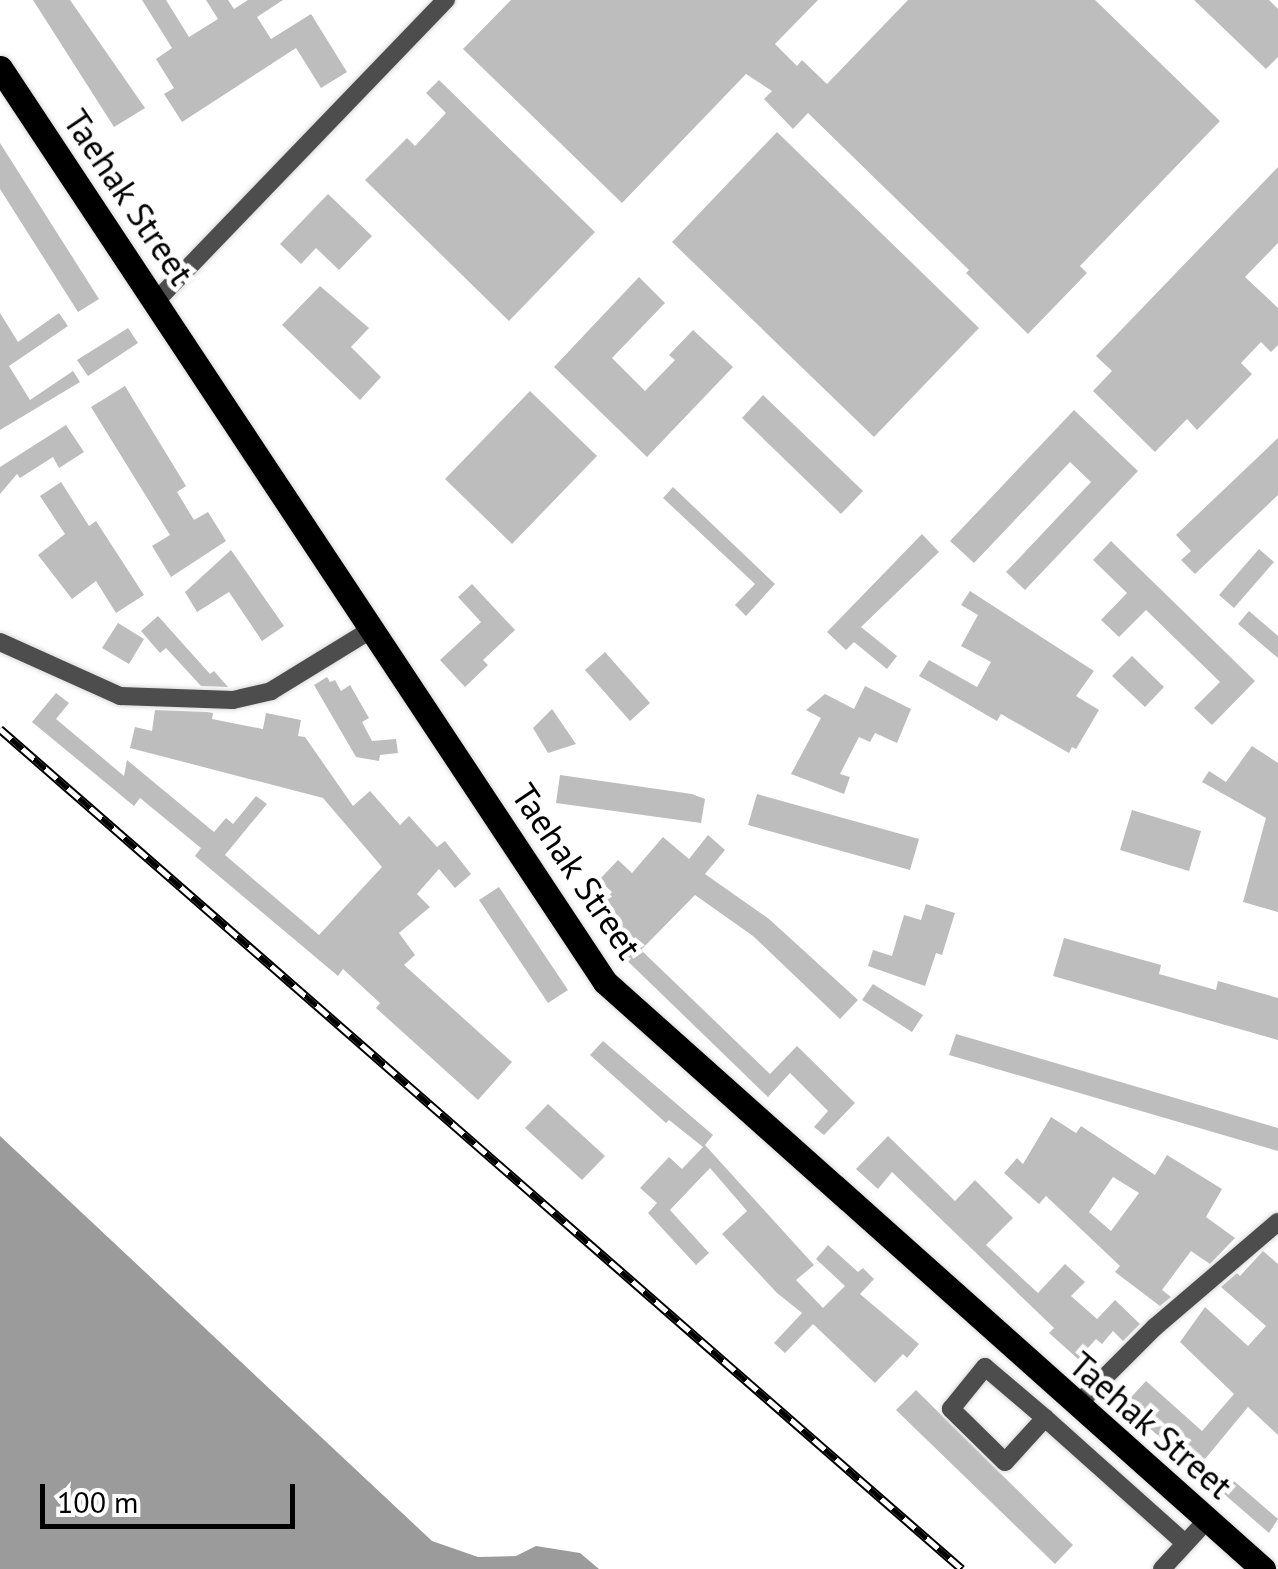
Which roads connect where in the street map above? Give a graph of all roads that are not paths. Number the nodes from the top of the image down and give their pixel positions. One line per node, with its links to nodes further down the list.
1 (446, 0): 3 (street)
2 (0, 68): 3 (main road, Taehak Street)
3 (157, 300): 4 (main road, Taehak Street)
4 (374, 628): 5 (street); 7 (main road, Taehak Street)
5 (0, 642)
6 (1278, 1222): 7 (street)
7 (1076, 1406): 9 (main road, Taehak Street)
8 (1044, 1418): 8 (street); 10 (street)
9 (1206, 1520): 10 (street); 12 (main road, Taehak Street)
10 (1186, 1543): 11 (street)
11 (1162, 1569)
12 (1263, 1569)

